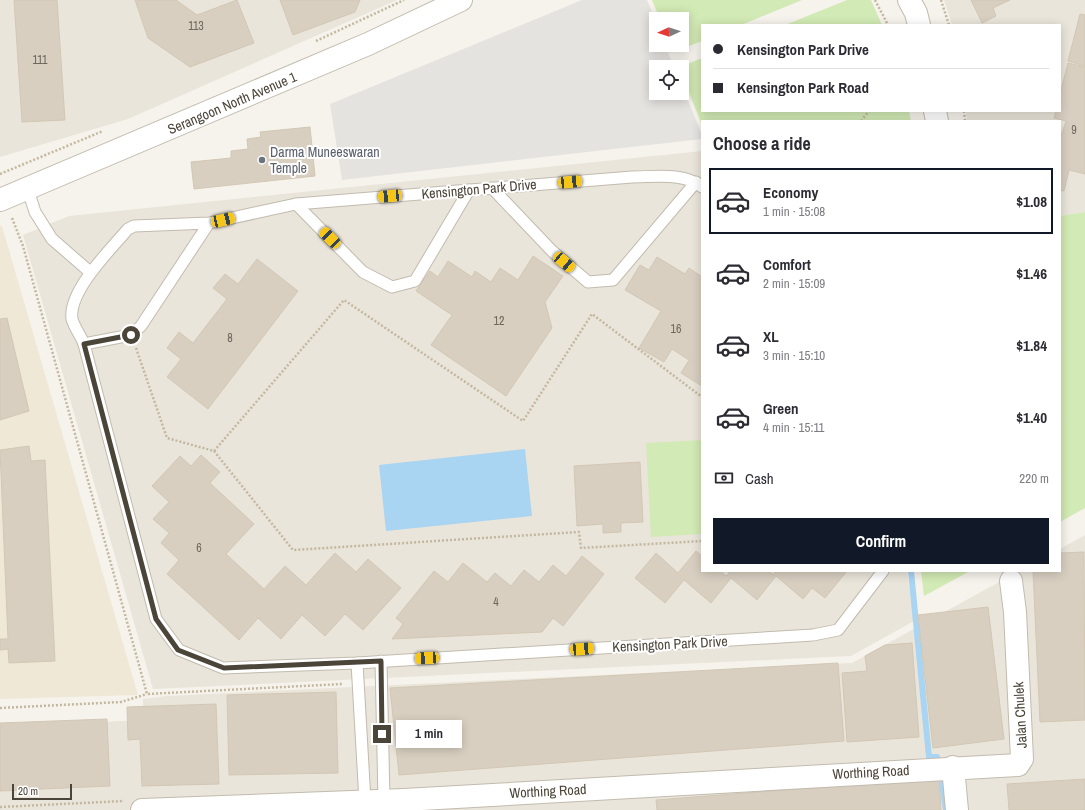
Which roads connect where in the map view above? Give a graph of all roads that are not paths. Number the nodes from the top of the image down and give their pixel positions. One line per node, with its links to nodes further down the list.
1 (461, 0): 6 (street, Serangoon North Avenue 1)
2 (909, 0): 3 (street)
3 (919, 24)
4 (699, 184): 5 (lane, Kensington Park Drive); 5 (lane)
5 (492, 188): 7 (lane, Kensington Park Drive)
6 (28, 190): 8 (street, Serangoon North Avenue 1); 11 (lane)
7 (469, 190): 9 (lane, Kensington Park Drive); 9 (lane)
8 (0, 200)
9 (296, 204): 10 (lane, Kensington Park Drive)
10 (209, 223): 11 (lane, Kensington Park Drive); 12 (lane)
11 (90, 272): 12 (lane, Kensington Park Drive)
12 (84, 344): 16 (lane, Kensington Park Drive)
13 (882, 572): 15 (lane, Kensington Park Drive)
14 (1011, 581): 17 (street, Jalan Chulek)
15 (381, 661): 16 (lane, Kensington Park Drive); 18 (lane)
16 (357, 663): 18 (lane)
17 (953, 767): 18 (street, Worthing Road); 20 (street)
18 (390, 802): 19 (street, Worthing Road)
19 (142, 810)
20 (957, 810)

